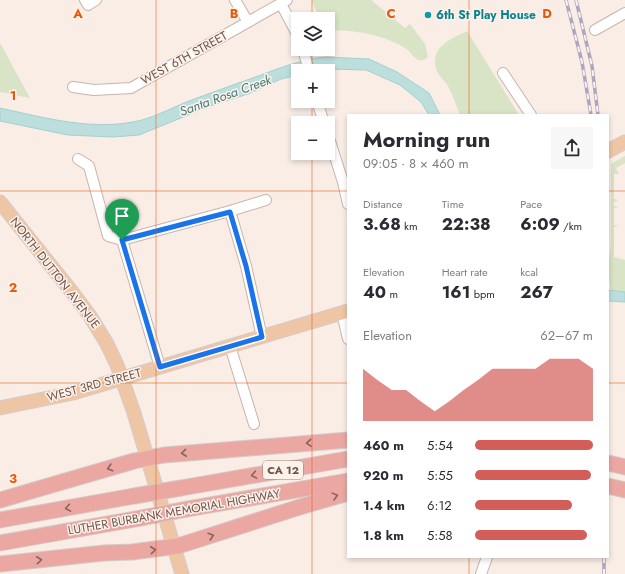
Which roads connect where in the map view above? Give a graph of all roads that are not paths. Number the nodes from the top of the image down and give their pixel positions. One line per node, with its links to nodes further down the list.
1 (235, 0): 5 (street)
2 (284, 2): 4 (street); 5 (street, WEST 6TH STREET)
3 (625, 13): 6 (street)
4 (291, 19)
5 (248, 22): 8 (street, WEST 6TH STREET)
6 (595, 30)
7 (503, 73): 9 (street)
8 (74, 87)
9 (530, 114)
10 (625, 142): 11 (main road)
11 (609, 150)
12 (335, 157): 15 (street)
13 (78, 159): 18 (street)
14 (266, 200): 17 (street)
15 (347, 200)
16 (0, 202): 24 (main road, NORTH DUTTON AVENUE)
17 (230, 212): 18 (street); 21 (street)
18 (122, 240): 23 (street)
19 (345, 312): 20 (street); 21 (main road, WEST 3RD STREET)
20 (347, 330)
21 (262, 337): 22 (main road, WEST 3RD STREET)
22 (230, 346): 23 (main road, WEST 3RD STREET); 26 (street)
23 (160, 367): 24 (main road, WEST 3RD STREET)
24 (122, 378): 25 (main road, WEST 3RD STREET); 28 (main road, NORTH DUTTON AVENUE)
25 (0, 408)
26 (254, 424)
27 (347, 440): 28 (highway, one-way to 28)
28 (148, 458): 36 (highway, one-way to 36); 39 (main road, NORTH DUTTON AVENUE)
29 (347, 459): 37 (highway, LUTHER BURBANK MEMORIAL HIGHWAY / CA 12, one-way to 37, bridge)
30 (609, 463): 31 (highway)
31 (625, 467)
32 (347, 481): 38 (highway, LUTHER BURBANK MEMORIAL HIGHWAY / CA 12, bridge)
33 (609, 486): 34 (highway)
34 (625, 490)
35 (347, 493): 39 (highway, one-way to 35)
36 (0, 500)
37 (0, 520)
38 (0, 543)
39 (174, 547): 41 (highway, one-way to 39); 42 (main road, NORTH DUTTON AVENUE)
40 (486, 558): 43 (street)
41 (0, 564)
42 (182, 574)
43 (481, 574)

